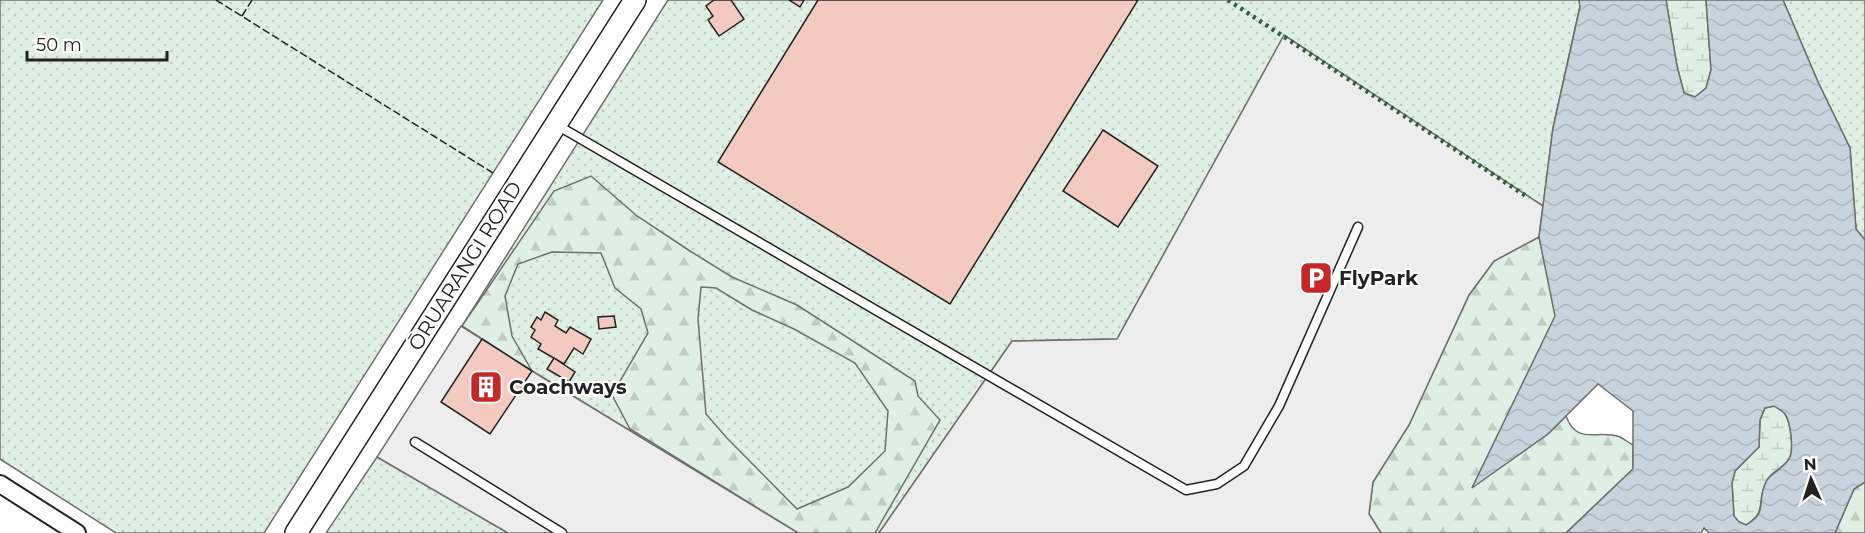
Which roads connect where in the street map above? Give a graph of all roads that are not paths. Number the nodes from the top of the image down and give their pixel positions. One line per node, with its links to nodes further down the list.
1 (635, 0): 2 (street, ŌRUARANGI ROAD)
2 (555, 124): 3 (lane); 7 (street, ŌRUARANGI ROAD)
3 (1358, 227)
4 (415, 442): 8 (lane)
5 (0, 484): 6 (street)
6 (77, 533)
7 (296, 533)
8 (562, 533)

